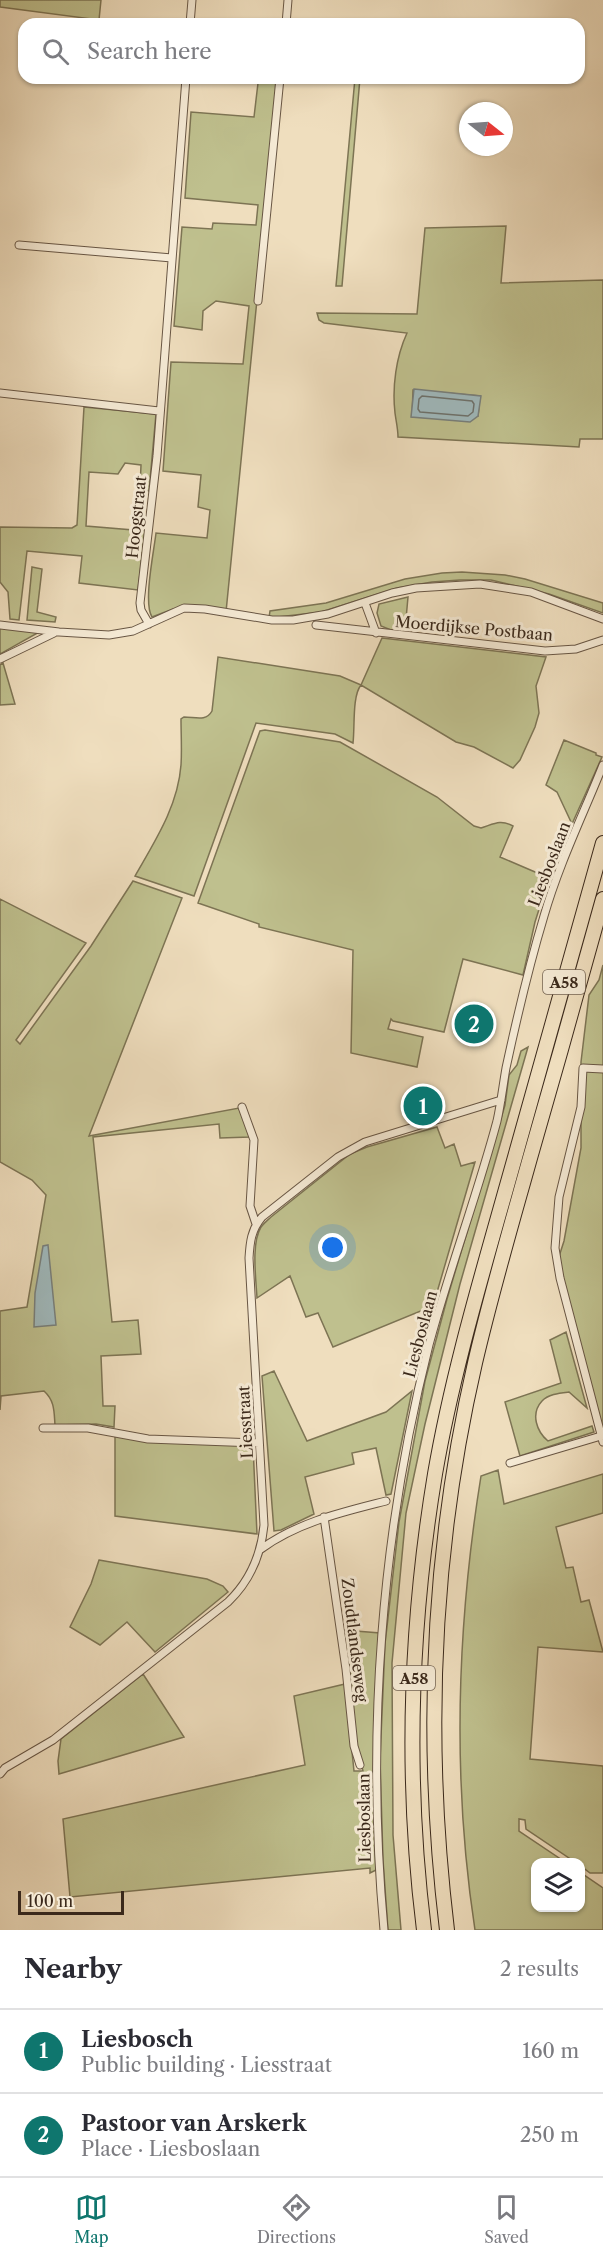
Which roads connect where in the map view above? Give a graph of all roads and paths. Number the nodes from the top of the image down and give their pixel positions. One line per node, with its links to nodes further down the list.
1 (192, 0): 3 (street)
2 (288, 0): 4 (street)
3 (190, 18)
4 (286, 18)
5 (186, 84): 8 (street, Hoogstraat)
6 (279, 84): 9 (street)
7 (20, 245): 8 (street)
8 (172, 258): 11 (street, Hoogstraat)
9 (258, 301)
10 (0, 393): 11 (street)
11 (159, 411): 14 (street, Hoogstraat)
12 (365, 603): 13 (street, Moerdijkse Postbaan); 14 (street, Moerdijkse Postbaan); 18 (street, Moerdijkse Postbaan)
13 (603, 619)
14 (148, 624): 17 (street, Moerdijkse Postbaan)
15 (0, 625): 17 (street, Moerdijkse Postbaan)
16 (316, 625): 18 (street, Moerdijkse Postbaan)
17 (59, 632): 20 (street)
18 (376, 633): 19 (street, Moerdijkse Postbaan)
19 (603, 640)
20 (0, 659)
21 (603, 765): 25 (street, Liesboslaan)
22 (603, 843): 41 (highway, A58)
23 (603, 899): 45 (highway, A58)
24 (603, 1070): 28 (street)
25 (501, 1100): 27 (street); 42 (street, Liesboslaan)
26 (242, 1107): 27 (street)
27 (256, 1224): 32 (street, Liesstraat)
28 (595, 1413): 29 (street); 31 (street)
29 (603, 1415)
30 (43, 1428): 32 (street)
31 (602, 1439): 33 (street)
32 (259, 1443): 36 (street, Liesstraat)
33 (510, 1463)
34 (386, 1500): 35 (street)
35 (324, 1517): 37 (street); 39 (street, Zoudtlandseweg)
36 (264, 1525): 37 (street); 38 (street, Liesstraat)
37 (281, 1536): 38 (street)
38 (261, 1549): 40 (street, Liesstraat)
39 (360, 1765)
40 (0, 1774)
41 (418, 1883): 43 (highway, A58); 44 (highway, A58)
42 (384, 1930)
43 (416, 1930)
44 (424, 1930)
45 (447, 1930)

